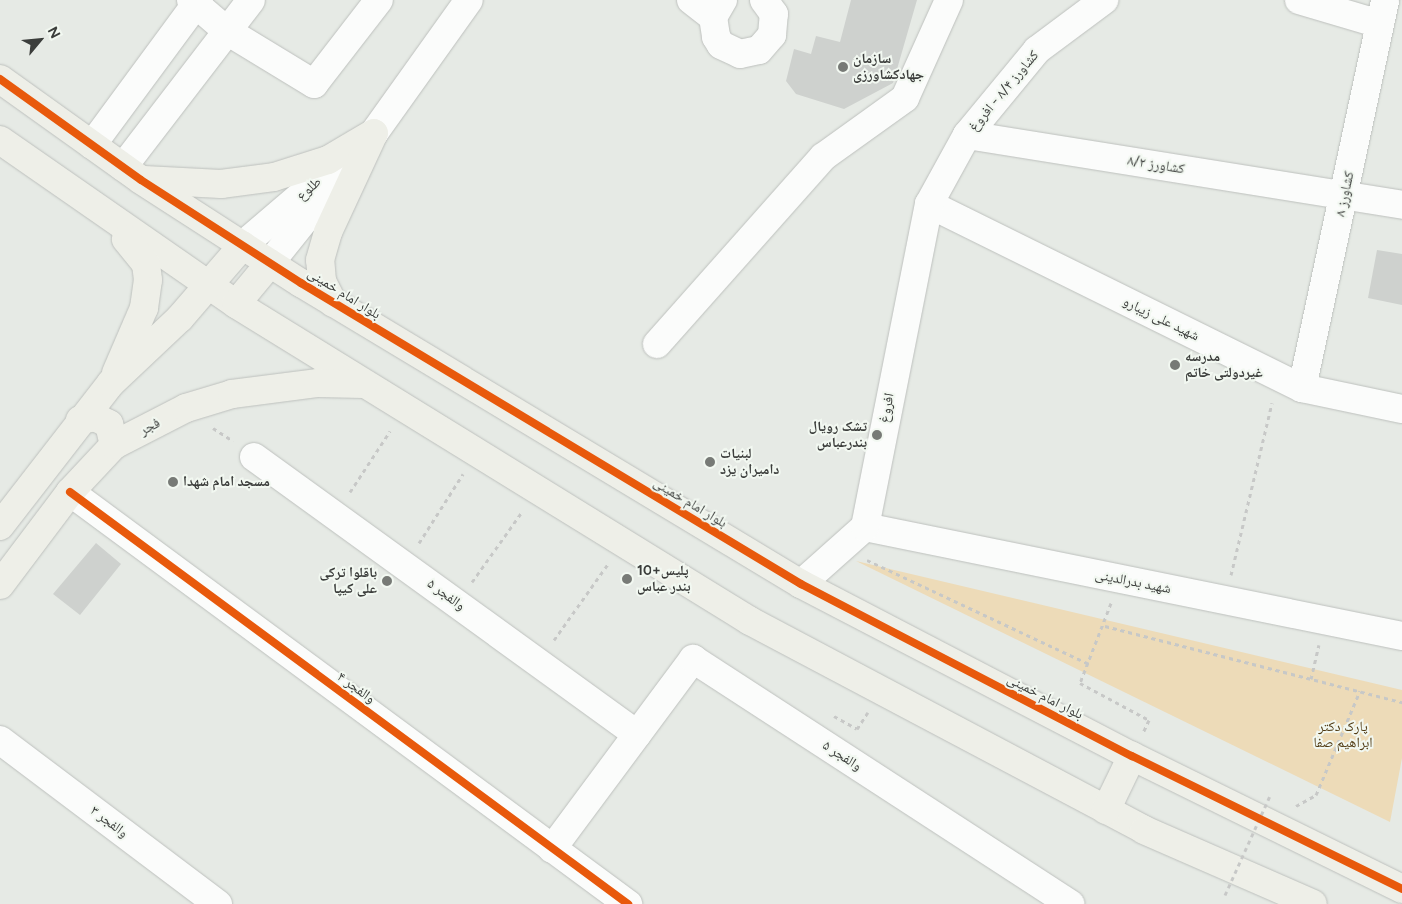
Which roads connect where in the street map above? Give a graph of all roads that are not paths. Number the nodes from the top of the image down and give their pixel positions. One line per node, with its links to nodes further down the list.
1 (251, 0): 12 (street)
2 (379, 0): 12 (street)
3 (469, 0): 14 (street, طلوع)
4 (692, 0): 10 (street)
5 (764, 0): 10 (street)
6 (949, 0): 28 (street)
7 (1104, 0): 15 (street, کشاورز ۸/۴ - افروغ)
8 (1298, 0): 11 (street)
9 (195, 1): 12 (street); 17 (street)
10 (718, 8)
11 (1383, 12): 19 (street, کشاورز ۸)
12 (227, 31): 18 (street)
13 (0, 79): 17 (main road, بلوار امام خمینی)
14 (374, 133): 18 (main road); 23 (street, طلوع); 24 (street, طلوع); 26 (main road)
15 (967, 135): 19 (street, کشاورز ۸/۲); 20 (street, کشاورز ۸/۴ - افروغ)
16 (0, 140): 22 (main road)
17 (92, 145): 18 (main road, بلوار امام خمینی)
18 (132, 173): 23 (main road, بلوار امام خمینی)
19 (1345, 194): 21 (street, کشاورز ۸/۲); 31 (street, کشاورز ۸)
20 (929, 204): 31 (street, شهید علی زیبارو); 38 (street, افروغ)
21 (1402, 205)
22 (94, 206): 25 (main road); 29 (main road)
23 (243, 245): 24 (main road, بلوار امام خمینی); 25 (main road)
24 (270, 263): 26 (main road, بلوار امام خمینی); 27 (main road)
25 (208, 284): 27 (main road); 29 (main road)
26 (333, 303): 40 (main road, بلوار امام خمینی)
27 (236, 304): 30 (main road)
28 (658, 344)
29 (111, 383): 33 (main road)
30 (363, 384): 34 (main road, فجر); 45 (main road)
31 (1302, 388): 32 (street, شهید علی زیبارو)
32 (1402, 410)
33 (80, 420): 34 (main road); 37 (main road)
34 (114, 446): 36 (main road, فجر)
35 (254, 456): 42 (street, والفجر ۵)
36 (70, 492): 39 (main road, فجر); 46 (street, والفجر ۴)
37 (0, 526)
38 (865, 527): 40 (street); 41 (street, شهید بدرالدینی)
39 (0, 584)
40 (801, 584): 44 (main road, بلوار امام خمینی)
41 (1402, 636)
42 (637, 734): 46 (street, والفجر ۵); 50 (street, والفجر ۵)
43 (0, 740): 48 (street, والفجر ۳)
44 (1132, 756): 45 (main road); 47 (main road, بلوار امام خمینی)
45 (1106, 810): 51 (main road)
46 (552, 849): 49 (street, والفجر ۴)
47 (1402, 889)
48 (218, 904)
49 (628, 904)
50 (1070, 904)
51 (1313, 904)

